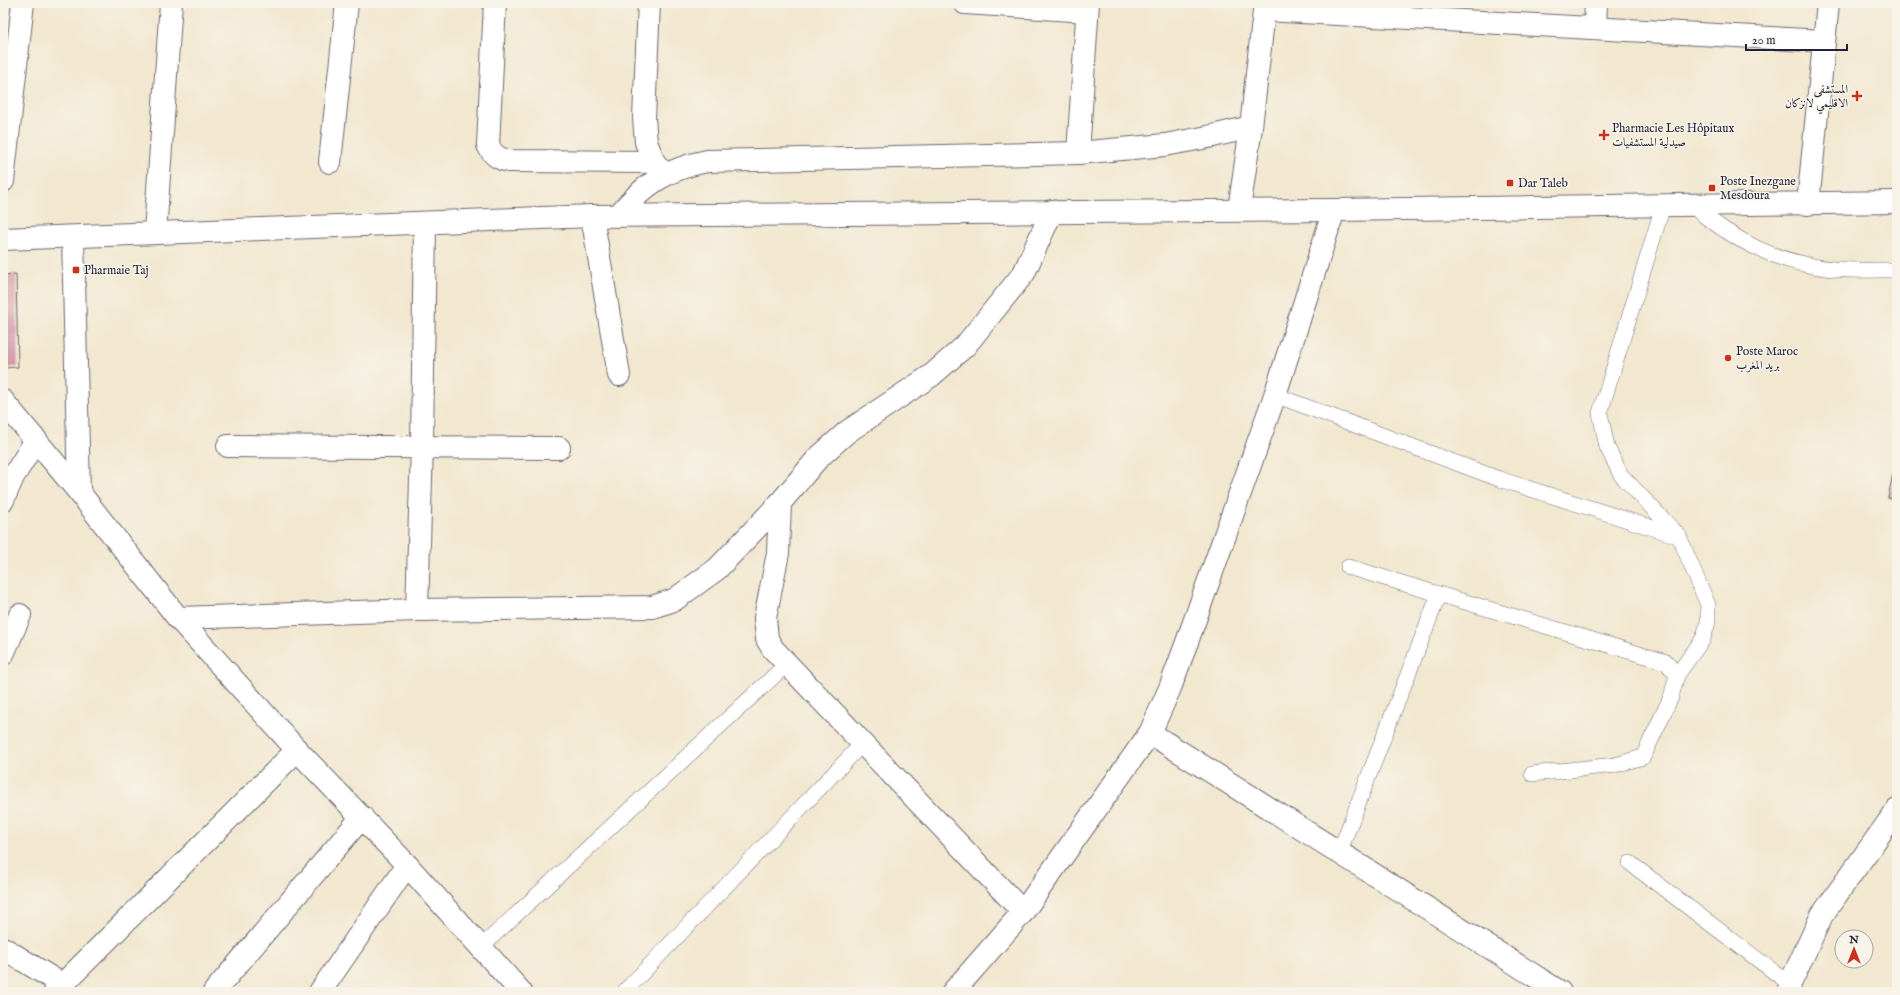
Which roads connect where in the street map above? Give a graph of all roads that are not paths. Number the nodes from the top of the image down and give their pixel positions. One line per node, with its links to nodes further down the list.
1 (23, 3): 17 (street)
2 (171, 3): 28 (street)
3 (347, 3): 15 (street)
4 (495, 3): 16 (street)
5 (649, 3): 16 (street)
6 (965, 3): 10 (street)
7 (1596, 3): 11 (street)
8 (1828, 3): 12 (street)
9 (1265, 6): 11 (street); 13 (street)
10 (1088, 7): 14 (street)
11 (1595, 28): 12 (street)
12 (1824, 41): 19 (street)
13 (1251, 127): 14 (street); 22 (street)
14 (1078, 152): 16 (street)
15 (330, 162)
16 (659, 168): 26 (street)
17 (3, 181)
18 (1897, 202): 19 (street)
19 (1808, 204): 20 (street)
20 (1691, 205): 21 (street); 31 (lane)
21 (1663, 206): 23 (street); 43 (lane)
22 (1239, 210): 23 (street); 24 (street)
23 (1334, 210): 33 (street)
24 (1052, 211): 26 (street); 42 (street)
25 (592, 216): 26 (street); 27 (street); 32 (street)
26 (618, 216)
27 (425, 223): 28 (street); 37 (street)
28 (155, 233): 29 (street)
29 (73, 237): 30 (street); 40 (street)
30 (3, 239)
31 (1897, 270)
32 (619, 375)
33 (1275, 395): 43 (lane); 52 (street)
34 (3, 401): 35 (street)
35 (36, 440): 39 (street); 40 (street)
36 (228, 446): 37 (street)
37 (422, 446): 38 (street); 46 (street)
38 (560, 448)
39 (8, 477): 41 (street)
40 (79, 492): 48 (street)
41 (3, 500)
42 (780, 503): 46 (street); 50 (street)
43 (1679, 536): 51 (lane)
44 (1348, 567): 45 (lane)
45 (1439, 594): 51 (lane); 58 (lane)
46 (417, 610): 48 (street)
47 (20, 615): 49 (street)
48 (178, 618): 54 (street)
49 (3, 654)
50 (787, 664): 53 (street); 62 (lane)
51 (1677, 676): 55 (lane)
52 (1150, 733): 58 (street); 61 (street)
53 (863, 743): 61 (street); 69 (lane)
54 (297, 750): 57 (street); 64 (street)
55 (1532, 774)
56 (1897, 810): 65 (street)
57 (362, 817): 60 (street); 66 (street)
58 (1339, 853): 71 (street)
59 (1630, 863): 65 (lane)
60 (407, 865): 62 (street); 67 (street)
61 (1023, 912): 70 (street)
62 (481, 947): 68 (street)
63 (3, 948): 64 (street)
64 (59, 988)
65 (1789, 988)
66 (214, 992)
67 (320, 992)
68 (521, 992)
69 (624, 992)
70 (953, 992)
71 (1560, 992)

